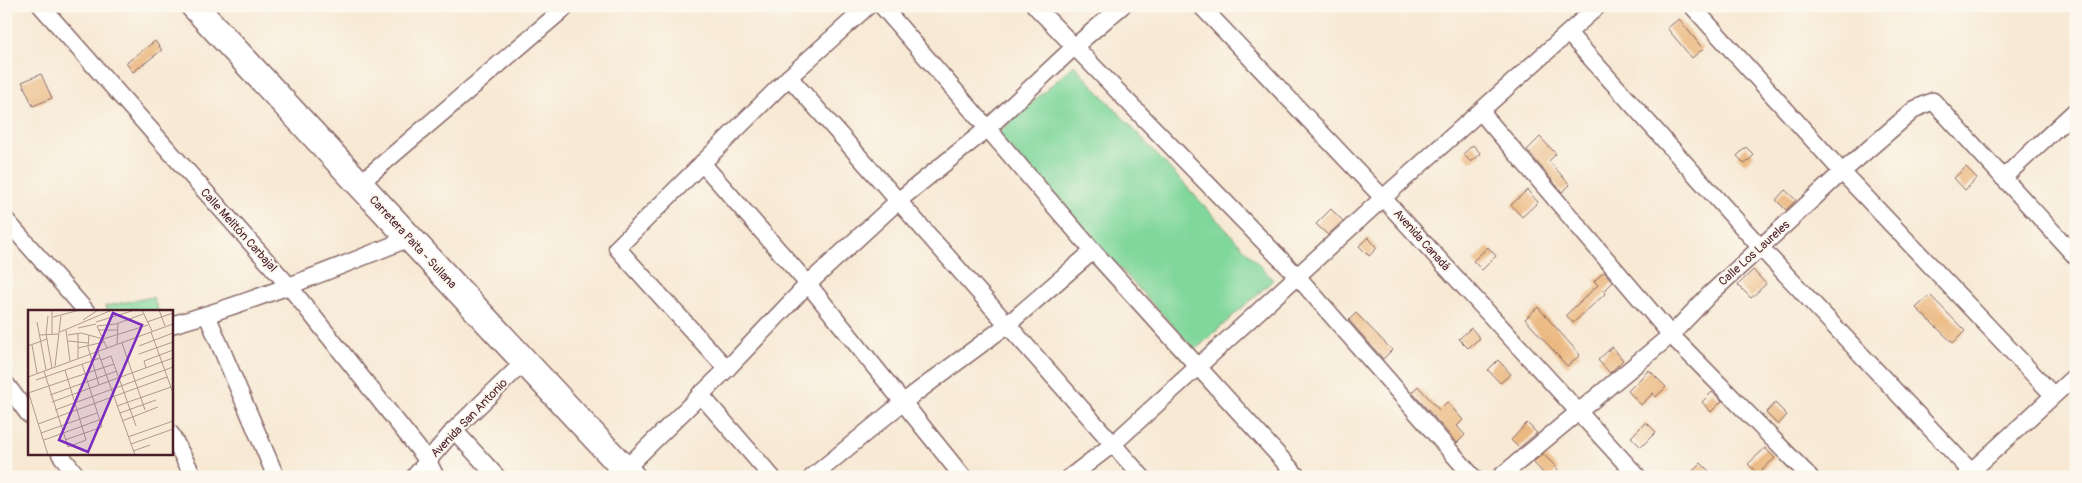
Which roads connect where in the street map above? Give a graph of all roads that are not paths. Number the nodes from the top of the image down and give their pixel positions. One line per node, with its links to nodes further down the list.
1 (41, 6): 30 (street, Calle Melitón Carbajal)
2 (194, 6): 20 (main road, Carretera Paita - Sullana)
3 (567, 6): 20 (street)
4 (868, 6): 13 (street)
5 (882, 6): 16 (street)
6 (1035, 6): 12 (street)
7 (1122, 6): 12 (street)
8 (1201, 6): 21 (street, Avenida Canadá)
9 (1598, 6): 11 (street)
10 (1692, 6): 18 (street)
11 (1569, 34): 15 (street); 25 (street)
12 (1074, 47): 16 (street); 28 (street)
13 (789, 77): 17 (street); 22 (street)
14 (2076, 110): 19 (street)
15 (1481, 112): 21 (street); 35 (street)
16 (988, 128): 22 (street); 26 (street)
17 (702, 163): 29 (street); 38 (street)
18 (1842, 172): 19 (street, Calle Los Laureles); 25 (street, Calle Los Laureles); 42 (street)
19 (2003, 178): 27 (street)
20 (359, 184): 24 (main road, Carretera Paita - Sullana)
21 (1383, 198): 28 (street); 44 (street, Avenida Canadá)
22 (898, 202): 29 (street); 34 (street)
23 (6, 220): 31 (street)
24 (410, 238): 30 (street); 36 (main road, Carretera Paita - Sullana)
25 (1761, 248): 35 (street, Calle Los Laureles); 52 (street)
26 (1093, 251): 34 (street); 37 (street)
27 (2076, 257)
28 (1297, 276): 37 (street); 65 (street)
29 (808, 284): 38 (street); 43 (street)
30 (289, 286): 32 (street); 50 (street, Calle Melitón Carbajal)
31 (85, 310)
32 (207, 315): 33 (street); 55 (street)
33 (172, 325)
34 (1007, 325): 43 (street); 48 (street)
35 (1671, 335): 44 (street, Calle Los Laureles); 68 (street)
36 (524, 361): 46 (street, Avenida San Antonio); 51 (main road, Carretera Paita - Sullana)
37 (1199, 366): 48 (street); 64 (street)
38 (727, 370): 41 (street)
39 (2076, 375): 42 (street)
40 (6, 384): 45 (street)
41 (700, 394): 51 (street); 59 (street)
42 (2053, 394): 52 (street)
43 (902, 403): 60 (street); 61 (street)
44 (1578, 411): 66 (street, Calle Los Laureles); 67 (street, Avenida Canadá)
45 (28, 414)
46 (454, 430): 50 (street, Avenida San Antonio); 58 (street)
47 (172, 436): 54 (street)
48 (1114, 444): 62 (street); 63 (street)
49 (62, 456): 53 (street)
50 (428, 461): 56 (street, Avenida San Antonio); 57 (street, Calle Melitón Carbajal)
51 (629, 473)
52 (1971, 475)
53 (78, 477)
54 (194, 477)
55 (276, 477)
56 (414, 477)
57 (436, 477)
58 (497, 477)
59 (772, 477)
60 (812, 477)
61 (964, 477)
62 (1070, 477)
63 (1142, 477)
64 (1298, 477)
65 (1473, 477)
66 (1500, 477)
67 (1638, 477)
68 (1810, 477)

